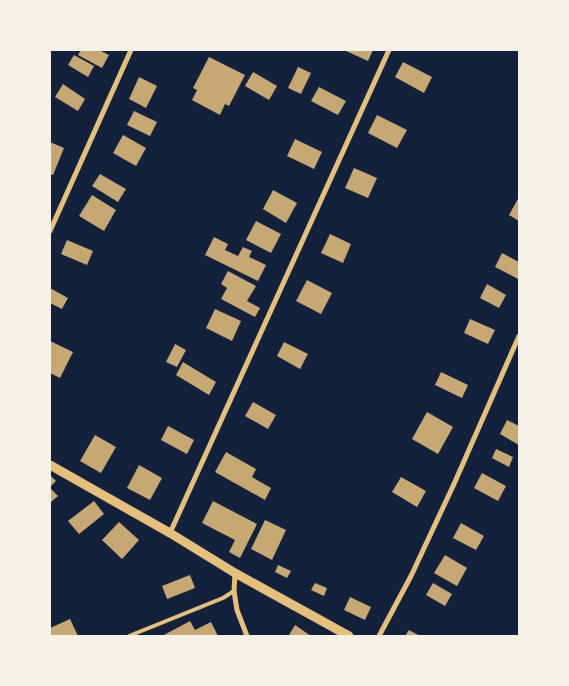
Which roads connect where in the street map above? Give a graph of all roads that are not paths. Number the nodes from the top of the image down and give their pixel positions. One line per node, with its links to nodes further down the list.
1 (131, 50): 3 (street)
2 (389, 50): 6 (street)
3 (50, 231)
4 (519, 336): 12 (street)
5 (50, 464): 6 (street)
6 (170, 533): 7 (street)
7 (235, 574): 8 (street); 11 (street)
8 (234, 590): 9 (lane); 10 (street)
9 (129, 636)
10 (247, 636)
11 (349, 636)
12 (379, 636)

